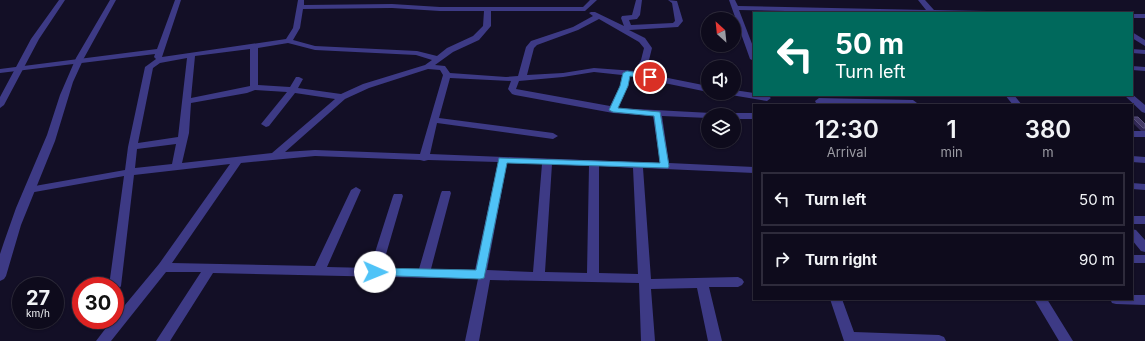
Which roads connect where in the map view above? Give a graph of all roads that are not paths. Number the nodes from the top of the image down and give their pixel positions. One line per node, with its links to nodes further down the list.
1 (62, 0): 34 (street)
2 (114, 0): 32 (street)
3 (178, 0): 30 (street)
4 (594, 0): 12 (street)
5 (639, 0): 19 (street)
6 (671, 0): 19 (street)
7 (732, 0): 10 (street)
8 (921, 0): 15 (street)
9 (301, 3): 11 (street); 23 (street)
10 (735, 8): 13 (street); 29 (street)
11 (488, 9): 12 (street); 31 (street)
12 (584, 9): 16 (street)
13 (806, 11): 14 (street)
14 (852, 12): 15 (street)
15 (933, 12)
16 (598, 16): 19 (street); 41 (street)
17 (1133, 16): 18 (street)
18 (1145, 16)
19 (624, 28): 39 (street)
20 (1133, 34): 21 (street)
21 (1145, 34)
22 (1133, 35): 24 (street)
23 (288, 41): 25 (street); 31 (street)
24 (1145, 44)
25 (254, 46): 28 (street); 43 (street)
26 (1133, 51): 27 (street)
27 (1145, 52)
28 (191, 55): 30 (street); 51 (street)
29 (753, 55)
30 (158, 56): 32 (street); 69 (street)
31 (437, 59): 33 (street)
32 (80, 60): 34 (street); 85 (street)
33 (428, 67): 40 (street); 49 (street)
34 (19, 68): 37 (street); 55 (street)
35 (1133, 68): 36 (street)
36 (1145, 69)
37 (0, 71)
38 (627, 73): 39 (street); 41 (street); 58 (street)
39 (638, 74): 44 (street)
40 (448, 75): 41 (street); 63 (street)
41 (519, 78): 58 (street)
42 (299, 79): 45 (street)
43 (254, 87): 45 (street); 51 (street)
44 (701, 88)
45 (293, 90): 49 (street); 64 (street)
46 (741, 94): 50 (street)
47 (1010, 96): 54 (street)
48 (1129, 96): 57 (street)
49 (342, 97): 70 (street)
50 (768, 99)
51 (187, 100): 68 (street)
52 (819, 101): 53 (street)
53 (912, 101)
54 (1017, 104)
55 (0, 105)
56 (1133, 108): 57 (street)
57 (1144, 109)
58 (613, 110): 59 (street)
59 (657, 114): 60 (street); 79 (street)
60 (701, 115)
61 (741, 116): 62 (street)
62 (753, 116)
63 (434, 120): 67 (street); 71 (street)
64 (266, 124)
65 (1133, 134): 66 (street)
66 (1145, 134)
67 (553, 136)
68 (182, 139): 69 (street); 80 (street)
69 (133, 147): 82 (street)
70 (275, 156): 71 (street); 73 (street)
71 (424, 158): 74 (street)
72 (1133, 159): 75 (street)
73 (238, 160): 80 (street); 96 (street)
74 (503, 160): 76 (street); 101 (street)
75 (1145, 160)
76 (547, 161): 77 (street); 103 (street)
77 (594, 163): 78 (street); 105 (street)
78 (638, 165): 79 (street); 106 (street)
79 (665, 166): 81 (street)
80 (176, 168): 82 (street)
81 (753, 170)
82 (131, 172): 85 (street); 104 (street)
83 (1133, 186): 84 (street)
84 (1145, 187)
85 (29, 190): 95 (street)
86 (356, 190): 98 (street)
87 (446, 193): 100 (street)
88 (398, 196): 99 (street)
89 (1133, 220): 90 (street)
90 (1145, 220)
91 (1133, 234): 92 (street)
92 (1145, 248)
93 (1133, 259): 94 (street)
94 (1145, 259)
95 (2, 260): 102 (street)
96 (163, 267): 97 (street); 113 (street)
97 (210, 268): 98 (street); 115 (street)
98 (319, 271): 99 (street)
99 (375, 272): 100 (street)
100 (424, 274): 101 (street)
101 (483, 275): 103 (street); 116 (street)
102 (0, 276)
103 (539, 276): 105 (street)
104 (116, 277)
105 (593, 277): 106 (street)
106 (645, 281): 107 (street); 117 (street)
107 (702, 282): 108 (street); 118 (street)
108 (738, 282)
109 (836, 300): 114 (street)
110 (1041, 300): 120 (street)
111 (1133, 300): 112 (street)
112 (1145, 300)
113 (106, 338)
114 (850, 339): 119 (street)
115 (163, 341)
116 (472, 341)
117 (648, 341)
118 (715, 341)
119 (939, 341)
120 (1066, 341)

